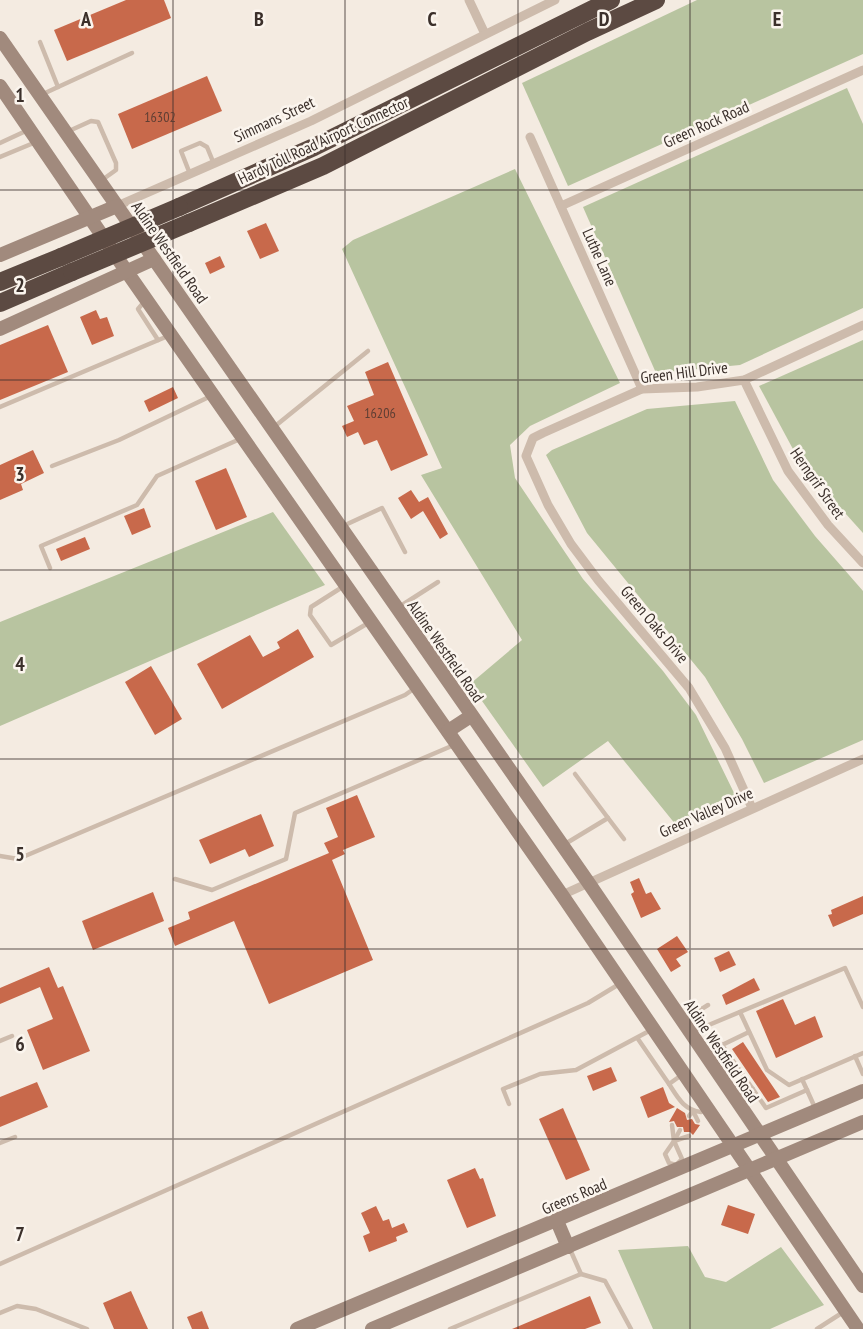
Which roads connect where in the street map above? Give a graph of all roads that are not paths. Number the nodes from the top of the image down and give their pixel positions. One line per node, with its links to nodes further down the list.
1 (469, 0): 5 (street)
2 (555, 0): 5 (street, Simmans Street)
3 (611, 0): 26 (highway, Hardy Toll Road Airport Connector, bridge)
4 (656, 0): 26 (highway, Hardy Toll Road Airport Connector, bridge)
5 (484, 34): 18 (street, Simmans Street)
6 (0, 38): 12 (main road, Aldine Westfield Road)
7 (40, 42): 11 (lane)
8 (132, 53): 11 (lane)
9 (862, 73): 22 (street, Green Rock Road)
10 (0, 86): 14 (main road)
11 (58, 87): 12 (lane)
12 (41, 96): 13 (main road, Aldine Westfield Road)
13 (66, 132): 20 (main road, Aldine Westfield Road); 20 (lane)
14 (34, 135): 16 (lane); 17 (lane); 23 (main road)
15 (530, 137): 22 (street, Luthe Lane)
16 (0, 143)
17 (0, 157)
18 (214, 164): 19 (street, Simmans Street); 19 (lane)
19 (190, 174): 21 (street, Simmans Street)
20 (100, 181): 21 (main road, Aldine Westfield Road)
21 (117, 206): 23 (main road, Simmans Street); 25 (main road, Aldine Westfield Road)
22 (561, 206): 35 (street, Luthe Lane)
23 (91, 217): 24 (main road, Simmans Street); 27 (main road)
24 (0, 255)
25 (154, 259): 27 (main road); 38 (main road, Aldine Westfield Road)
26 (66, 264): 28 (highway, Hardy Toll Road Airport Connector); 29 (highway, Hardy Toll Road Airport Connector)
27 (127, 272): 31 (main road); 32 (main road)
28 (0, 282)
29 (0, 303)
30 (863, 325): 34 (street, Green Hill Drive)
31 (0, 329)
32 (164, 337): 36 (main road); 37 (lane)
33 (368, 351): 38 (lane)
34 (744, 380): 35 (street, Green Hill Drive); 44 (street, Herngrif Street)
35 (642, 389): 40 (street, Green Hill Drive)
36 (213, 395): 39 (main road); 41 (lane)
37 (0, 407)
38 (272, 429): 42 (main road, Aldine Westfield Road)
39 (243, 438): 45 (lane); 47 (main road)
40 (528, 465): 56 (street, Green Oaks Drive)
41 (52, 466)
42 (341, 528): 43 (lane); 48 (main road, Aldine Westfield Road)
43 (405, 552)
44 (863, 564)
45 (50, 568)
46 (438, 582): 48 (lane)
47 (346, 584): 49 (main road); 49 (lane)
48 (397, 608): 51 (main road, Aldine Westfield Road)
49 (372, 622): 50 (main road)
50 (417, 686): 52 (main road); 60 (lane)
51 (471, 716): 52 (main road); 59 (main road, Aldine Westfield Road)
52 (448, 731): 53 (main road)
53 (457, 744): 61 (lane); 63 (main road)
54 (863, 759): 56 (street, Green Valley Drive)
55 (575, 774): 57 (lane)
56 (752, 808): 62 (street, Green Valley Drive)
57 (608, 819): 58 (lane); 59 (lane)
58 (624, 839)
59 (563, 846): 62 (main road, Aldine Westfield Road)
60 (0, 856)
61 (176, 879)
62 (588, 882): 63 (street, Green Valley Drive); 68 (main road, Aldine Westfield Road)
63 (562, 895): 64 (main road)
64 (622, 983): 69 (main road); 106 (lane)
65 (708, 1005): 68 (lane)
66 (863, 1007): 67 (lane)
67 (740, 1012): 68 (lane); 70 (lane)
68 (686, 1027): 77 (main road, Aldine Westfield Road)
69 (653, 1029): 72 (lane); 78 (main road)
70 (749, 1032): 74 (lane); 80 (lane)
71 (12, 1036): 73 (lane)
72 (638, 1039): 81 (lane); 86 (lane)
73 (0, 1041)
74 (722, 1045): 77 (lane); 82 (lane)
75 (863, 1053): 76 (lane)
76 (855, 1056): 79 (lane); 80 (lane)
77 (705, 1057): 85 (main road, Aldine Westfield Road)
78 (684, 1074): 81 (lane); 87 (main road)
79 (863, 1074)
80 (802, 1079): 83 (lane)
81 (669, 1084): 90 (lane)
82 (753, 1089): 83 (lane); 85 (lane)
83 (807, 1090): 89 (lane)
84 (863, 1091): 89 (main road, Greens Road)
85 (735, 1100): 96 (main road, Aldine Westfield Road)
86 (509, 1104)
87 (708, 1108): 90 (lane); 100 (main road)
88 (681, 1110): 90 (lane)
89 (816, 1112): 96 (main road, Greens Road)
90 (691, 1113): 91 (lane)
91 (698, 1121)
92 (863, 1122): 101 (main road)
93 (672, 1125): 98 (lane)
94 (680, 1130): 98 (lane)
95 (689, 1136): 98 (lane)
96 (761, 1136): 100 (main road, Greens Road); 101 (main road, Aldine Westfield Road)
97 (15, 1137): 99 (lane)
98 (674, 1141): 102 (lane); 102 (lane)
99 (0, 1143)
100 (734, 1147): 102 (main road, Greens Road); 103 (main road)
101 (777, 1160): 103 (main road); 108 (main road, Aldine Westfield Road)
102 (678, 1168): 104 (main road, Greens Road)
103 (750, 1171): 105 (main road); 109 (main road)
104 (557, 1221): 105 (main road); 112 (main road, Greens Road)
105 (568, 1247): 107 (lane); 115 (main road)
106 (0, 1264)
107 (581, 1274): 116 (lane); 117 (lane)
108 (863, 1286)
109 (845, 1311): 118 (lane); 119 (main road)
110 (0, 1313): 111 (lane)
111 (74, 1323): 113 (lane); 114 (lane)
112 (306, 1327)
113 (72, 1329)
114 (87, 1329)
115 (372, 1329)
116 (450, 1329)
117 (631, 1329)
118 (817, 1329)
119 (858, 1329)

